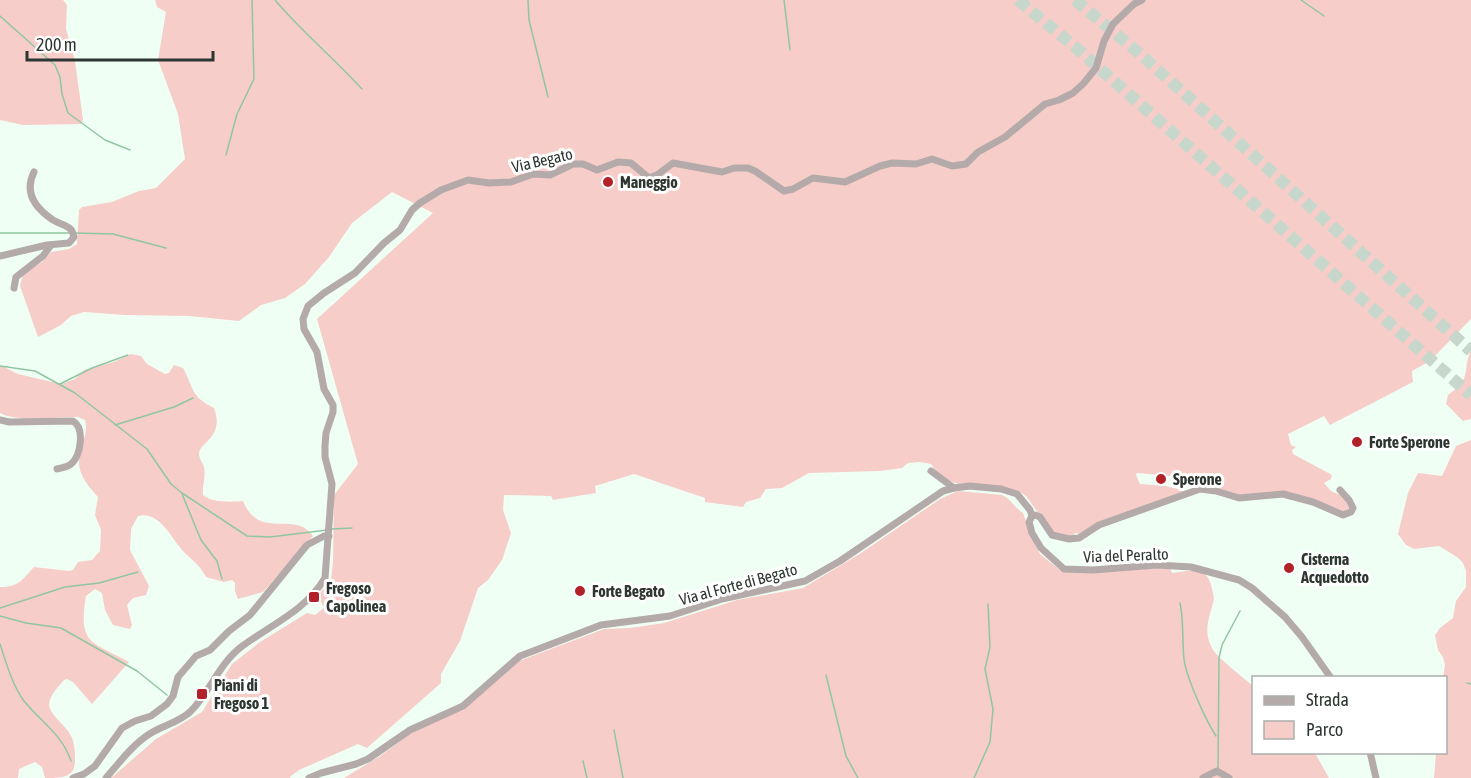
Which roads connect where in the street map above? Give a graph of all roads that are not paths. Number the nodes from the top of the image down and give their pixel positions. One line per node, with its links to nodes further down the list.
1 (1142, 0): 12 (street, Via Begato)
2 (34, 172): 3 (street)
3 (51, 245): 4 (street); 5 (street)
4 (0, 256)
5 (14, 288)
6 (0, 420): 7 (street)
7 (57, 469)
8 (931, 471): 9 (street)
9 (954, 488): 11 (street, Via al Forte di Begato); 17 (street, Via al Forte di Begato)
10 (1340, 490): 11 (street, Via del Peralto)
11 (1032, 516): 13 (street, Via del Peralto)
12 (329, 536): 15 (street); 16 (street)
13 (1330, 676)
14 (1370, 754): 20 (street)
15 (74, 778)
16 (106, 778)
17 (309, 778)
18 (1203, 778): 19 (street)
19 (1229, 778)
20 (1376, 778)

